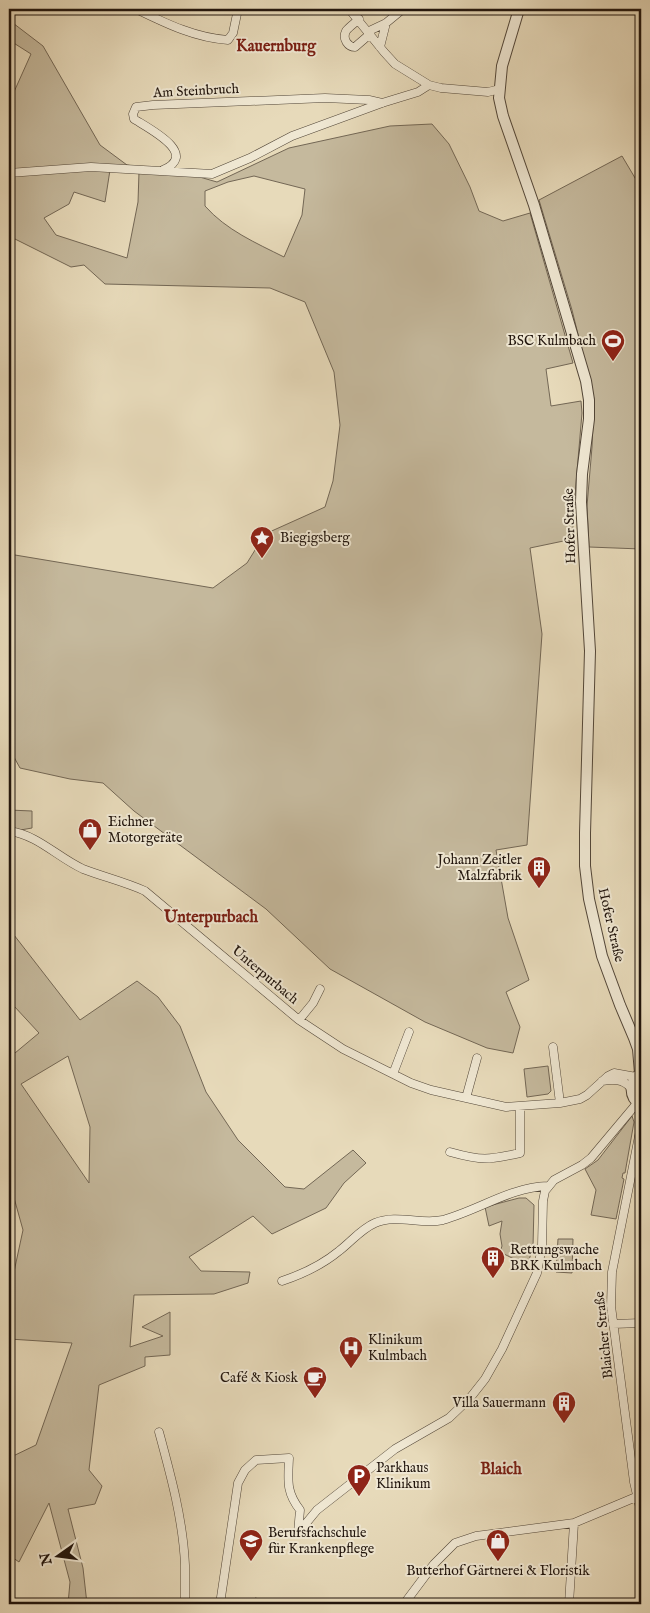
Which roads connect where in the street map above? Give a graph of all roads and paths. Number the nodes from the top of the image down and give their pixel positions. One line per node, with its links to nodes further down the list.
1 (136, 9): 2 (street)
2 (238, 9)
3 (349, 9): 6 (street)
4 (403, 9): 7 (street)
5 (519, 9): 11 (street, Hofer Straße)
6 (359, 19): 8 (street); 8 (street)
7 (386, 23): 8 (street); 9 (street)
8 (370, 32): 9 (street)
9 (380, 47): 10 (street)
10 (429, 85): 11 (street); 12 (street, Am Steinbruch)
11 (500, 89): 20 (street, Hofer Straße)
12 (382, 103): 13 (street, Am Steinbruch); 13 (street, Am Steinbruch)
13 (163, 170): 14 (street)
14 (9, 172)
15 (9, 831): 17 (street, Unterpurbach)
16 (320, 988): 17 (street, Unterpurbach)
17 (299, 1020): 22 (street, Unterpurbach)
18 (409, 1032): 22 (street)
19 (553, 1047): 27 (street)
20 (639, 1052): 23 (street, Hofer Straße)
21 (477, 1058): 26 (street)
22 (393, 1074): 26 (street, Unterpurbach)
23 (639, 1074): 24 (street); 25 (street)
24 (602, 1081): 25 (street); 27 (street)
25 (631, 1088): 28 (street)
26 (466, 1098): 29 (street, Unterpurbach)
27 (560, 1103): 29 (street, Unterpurbach)
28 (640, 1104): 30 (street, Blaicher Straße); 32 (street)
29 (520, 1107): 31 (street)
30 (641, 1126): 35 (street, Blaicher Straße)
31 (450, 1152)
32 (548, 1186): 33 (street); 42 (street)
33 (282, 1281)
34 (641, 1323): 35 (street)
35 (614, 1324): 37 (street, Blaicher Straße)
36 (159, 1432): 41 (street)
37 (638, 1482): 38 (street, Blaicher Straße)
38 (636, 1497): 39 (street, Blaicher Straße); 40 (street)
39 (641, 1512)
40 (574, 1523): 43 (street); 44 (street)
41 (185, 1604)
42 (220, 1604)
43 (406, 1604)
44 (569, 1604)

